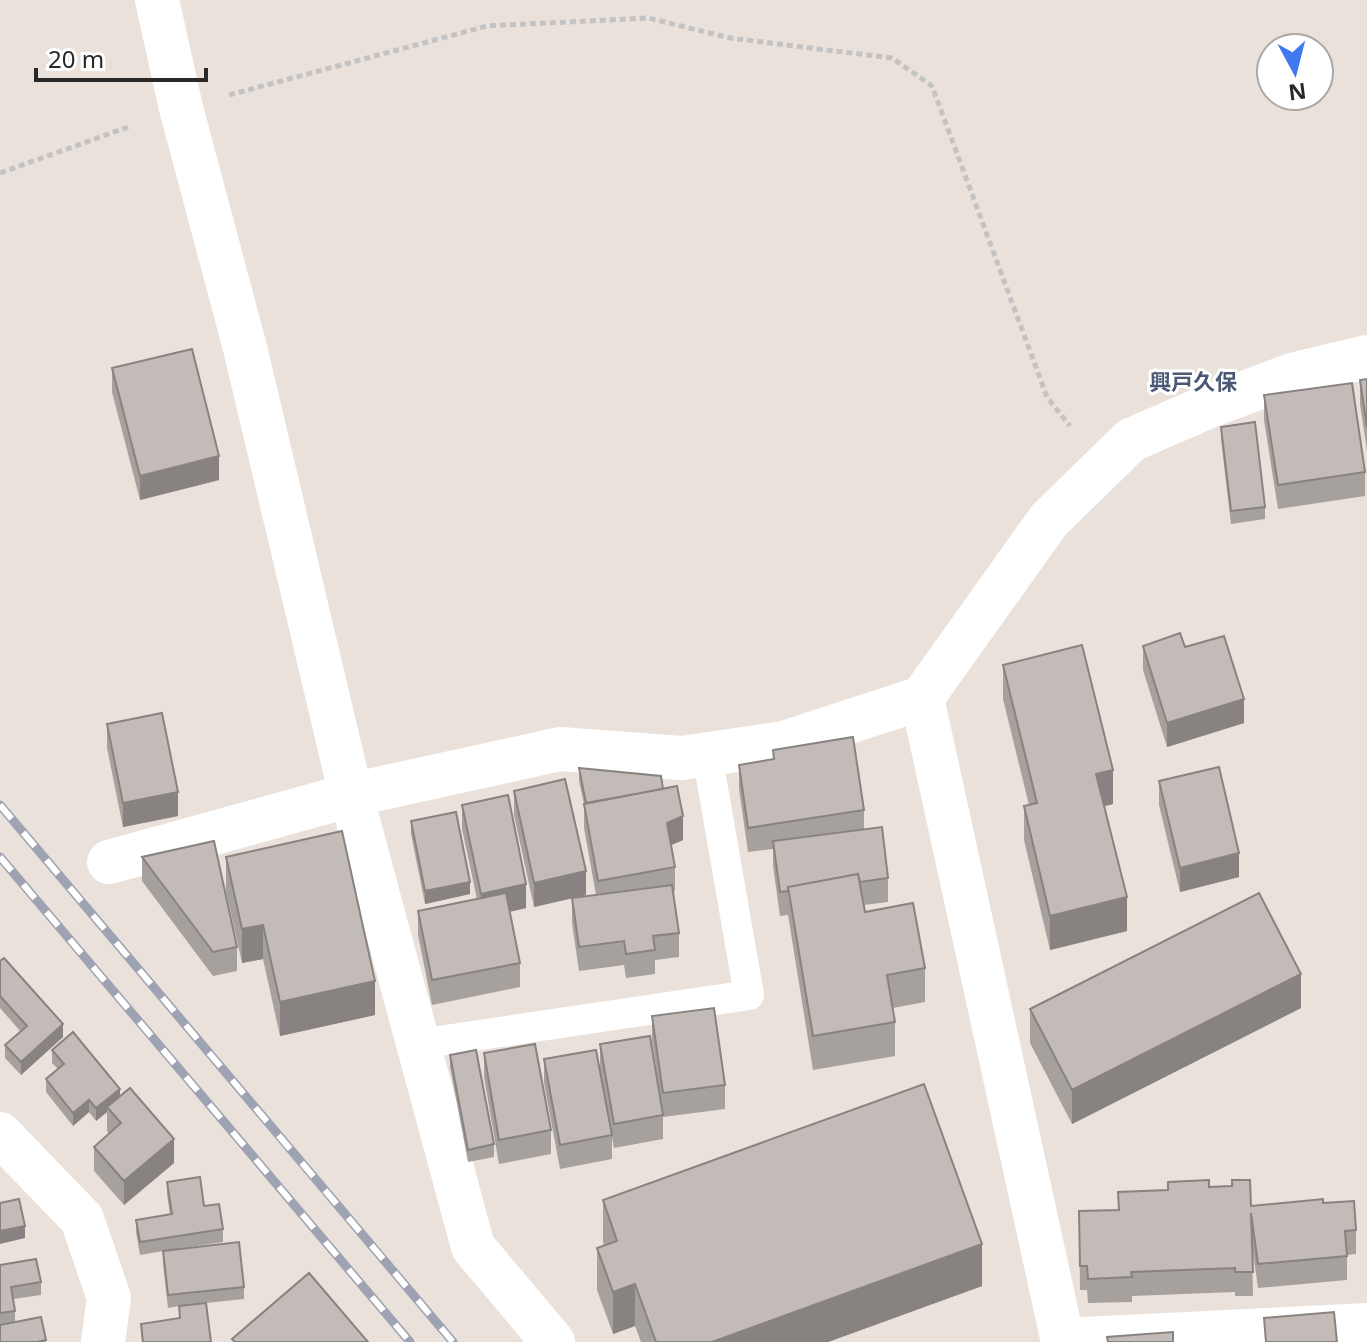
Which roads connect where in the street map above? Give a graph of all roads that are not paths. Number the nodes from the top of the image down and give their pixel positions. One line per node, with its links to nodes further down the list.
1 (157, 0): 5 (street)
2 (1367, 357): 3 (street)
3 (922, 698): 4 (street); 10 (street)
4 (707, 754): 5 (street); 7 (lane)
5 (351, 795): 6 (street); 7 (street)
6 (109, 862)
7 (419, 1044): 12 (street)
8 (0, 1134): 11 (street)
9 (1367, 1325): 10 (street)
10 (1063, 1341)
11 (103, 1342)
12 (553, 1342)

